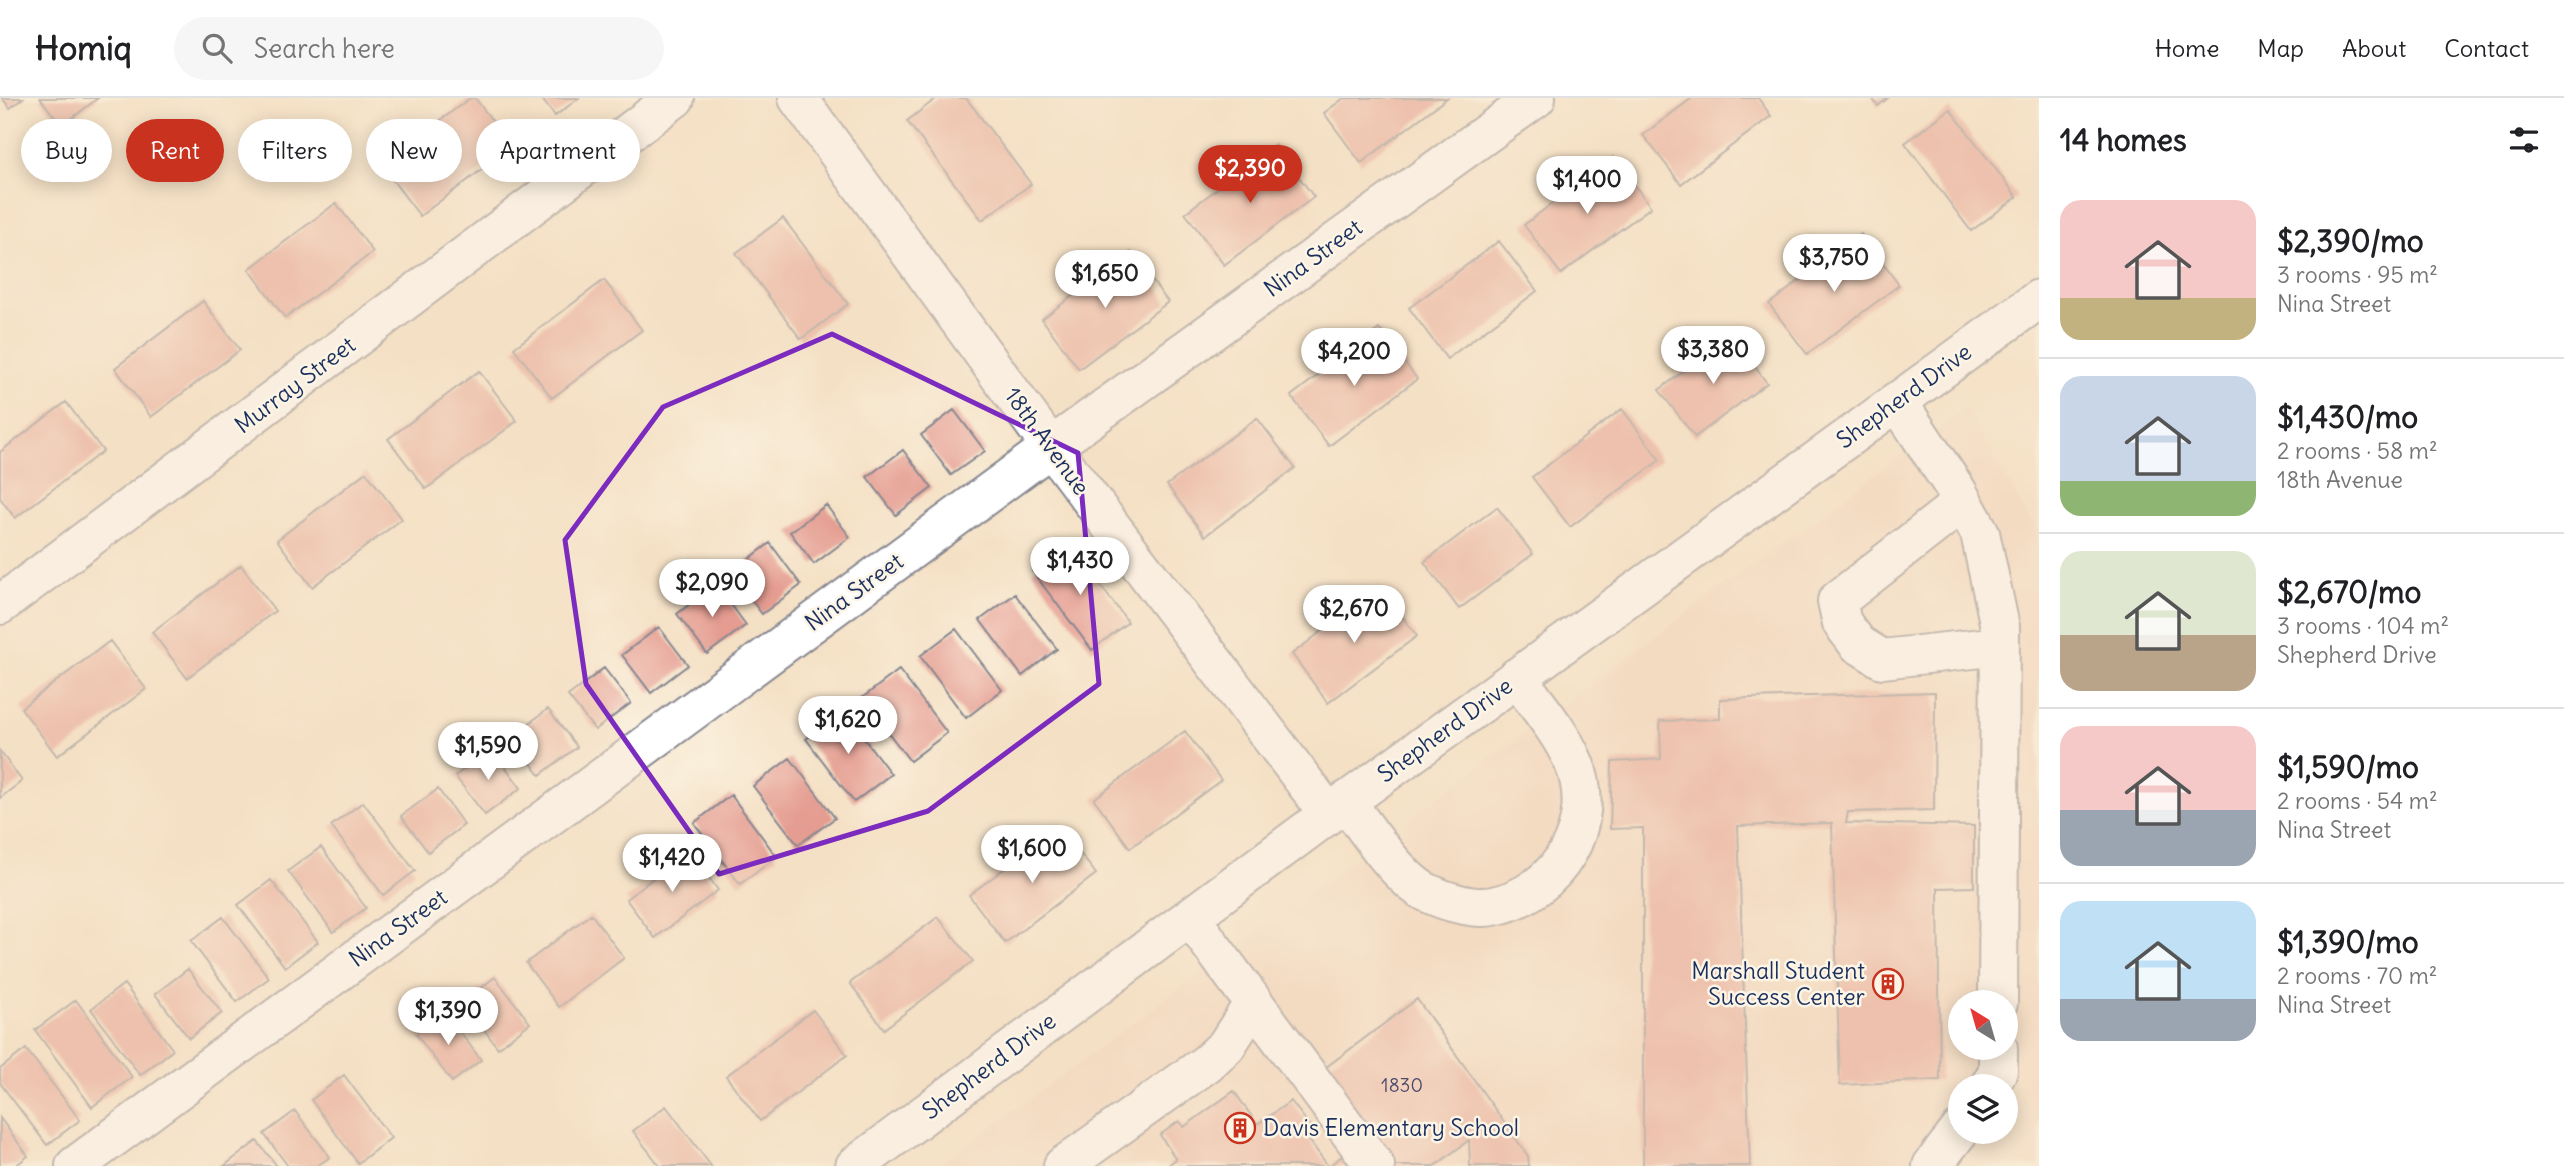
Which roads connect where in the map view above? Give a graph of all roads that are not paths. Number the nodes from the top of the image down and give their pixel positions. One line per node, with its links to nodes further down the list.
1 (675, 98): 8 (street, Murray Street)
2 (798, 98): 6 (street, 18th Avenue)
3 (1536, 98): 6 (street, Nina Street)
4 (2039, 299): 5 (street, Shepherd Drive)
5 (1897, 401): 7 (street); 10 (street, Shepherd Drive)
6 (1051, 447): 11 (street, 18th Avenue); 16 (street, Nina Street)
7 (1963, 502): 9 (street); 9 (street)
8 (0, 605)
9 (2000, 646): 13 (street)
10 (1517, 677): 11 (street, Shepherd Drive); 11 (street, 18th Avenue)
11 (1337, 807): 12 (street, Shepherd Drive)
12 (1190, 917): 14 (street); 17 (street, Shepherd Drive)
13 (1998, 990)
14 (1253, 1004): 18 (street); 19 (street)
15 (1949, 1144): 20 (street)
16 (75, 1166)
17 (855, 1166)
18 (1063, 1166)
19 (1375, 1166)
20 (1932, 1166)

